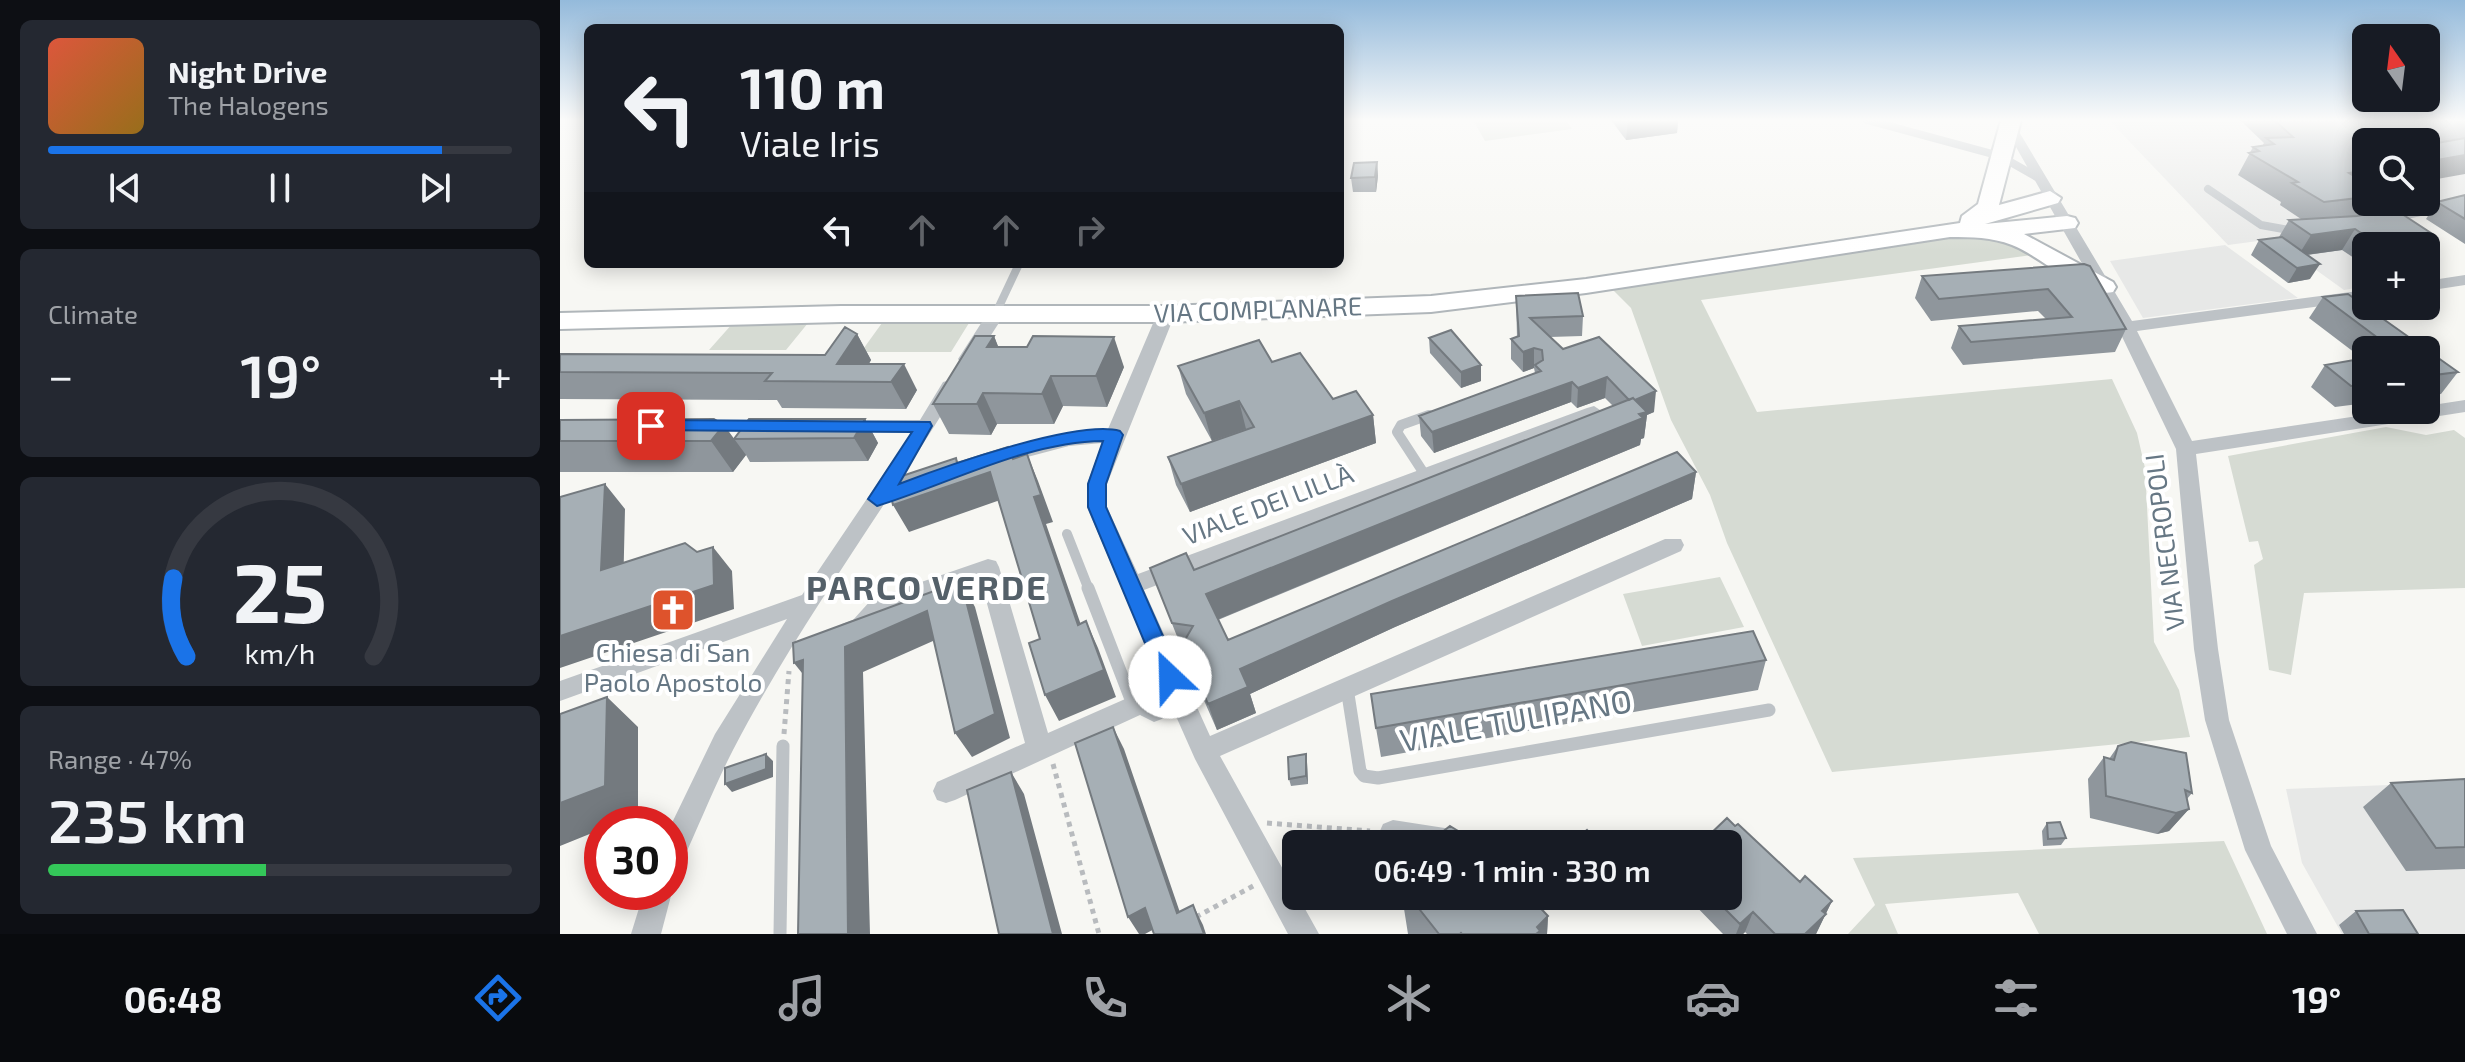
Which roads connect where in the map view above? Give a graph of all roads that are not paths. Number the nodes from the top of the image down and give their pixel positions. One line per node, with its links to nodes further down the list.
1 (1998, 164): 9 (main road)
2 (2011, 164): 4 (lane)
3 (2032, 164): 4 (street, VIA NECROPOLI)
4 (2046, 189): 8 (street, VIA NECROPOLI); 9 (main road)
5 (2208, 189): 10 (lane)
6 (2465, 202): 7 (lane)
7 (2378, 221)
8 (2067, 223): 9 (main road); 14 (street, VIA NECROPOLI)
9 (1966, 227): 14 (main road); 16 (main road, VIA COMPLANARE)
10 (2299, 231)
11 (1017, 268): 17 (lane)
12 (2465, 280): 13 (street)
13 (2440, 284)
14 (2104, 287): 19 (street, VIA NECROPOLI)
15 (2352, 297): 19 (street)
16 (1166, 314): 17 (main road, VIA COMPLANARE); 27 (street)
17 (995, 315): 18 (main road, VIA COMPLANARE); 26 (street)
18 (560, 321)
19 (2127, 327): 28 (street, VIA NECROPOLI)
20 (2465, 406): 28 (street)
21 (1446, 409): 30 (lane)
22 (1594, 412): 30 (street, VIALE DEI LILLÀ)
23 (686, 426): 24 (street)
24 (781, 426)
25 (829, 426): 26 (street)
26 (924, 426): 32 (street)
27 (1114, 435): 29 (street); 35 (street)
28 (2186, 449): 53 (street, VIA NECROPOLI)
29 (966, 467)
30 (1425, 475): 35 (street, VIALE DEI LILLÀ)
31 (907, 488): 32 (street)
32 (877, 499): 36 (street)
33 (1067, 534): 42 (lane)
34 (1673, 545): 39 (street)
35 (1130, 586): 38 (street)
36 (810, 601): 37 (street); 40 (street)
37 (808, 641): 45 (street); 48 (street)
38 (1170, 677): 41 (street); 42 (street)
39 (1347, 688): 43 (lane, VIALE TULIPANO); 46 (street)
40 (560, 691)
41 (1180, 701): 42 (street); 46 (street)
42 (1138, 705): 45 (street)
43 (1769, 710)
44 (783, 746): 51 (lane)
45 (1044, 748): 47 (street)
46 (1204, 751): 52 (street)
47 (946, 791)
48 (688, 819)
49 (653, 910): 50 (street)
50 (646, 934)
51 (780, 934)
52 (1304, 934)
53 (2302, 934)

